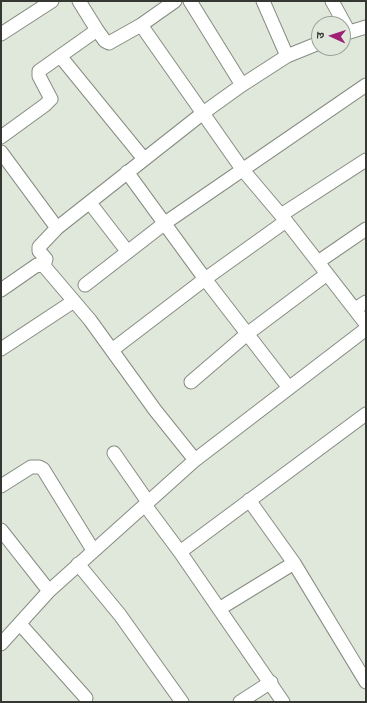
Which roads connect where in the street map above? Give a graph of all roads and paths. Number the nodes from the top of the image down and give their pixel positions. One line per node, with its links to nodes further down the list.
1 (52, 1): 12 (street)
2 (79, 1): 10 (street)
3 (175, 1): 8 (street)
4 (190, 1): 16 (street)
5 (263, 1): 15 (street)
6 (332, 1): 7 (street)
7 (339, 16)
8 (141, 25): 10 (street); 18 (street)
9 (366, 27): 11 (street)
10 (97, 30): 14 (street)
11 (351, 32)
12 (1, 34)
13 (311, 46): 15 (street)
14 (60, 56): 19 (street); 21 (street)
15 (286, 56): 16 (street)
16 (242, 85): 18 (street)
17 (366, 85): 23 (street)
18 (203, 113): 21 (street); 23 (street)
19 (1, 137)
20 (1, 152): 28 (street)
21 (144, 159): 24 (street)
22 (366, 160): 26 (street)
23 (242, 169): 26 (street); 27 (street)
24 (127, 172): 25 (street); 27 (street)
25 (90, 203): 28 (street); 30 (street)
26 (284, 218): 31 (street); 34 (street)
27 (165, 222): 30 (street); 34 (street)
28 (57, 228): 32 (street)
29 (366, 229): 31 (street)
30 (127, 251): 35 (street)
31 (318, 262): 33 (street)
32 (44, 266): 36 (street); 37 (street)
33 (327, 274): 38 (street); 41 (street)
34 (205, 279): 41 (street); 43 (street)
35 (85, 285)
36 (1, 290)
37 (74, 301): 42 (street); 43 (street)
38 (361, 305): 39 (street)
39 (366, 324)
40 (366, 329): 45 (street)
41 (247, 334): 44 (street); 45 (street)
42 (1, 349)
43 (112, 350): 48 (street)
44 (191, 382)
45 (288, 388): 48 (street)
46 (366, 414): 50 (street)
47 (114, 453): 51 (street)
48 (195, 460): 51 (street)
49 (1, 486): 53 (street)
50 (249, 500): 54 (street); 55 (street)
51 (147, 503): 53 (street); 54 (street)
52 (1, 530): 57 (street)
53 (93, 550): 56 (street)
54 (180, 552): 58 (street)
55 (294, 563): 58 (street); 62 (street)
56 (78, 564): 57 (street); 64 (street)
57 (49, 591): 59 (street)
58 (219, 609): 61 (street)
59 (20, 624): 60 (street); 63 (street)
60 (3, 638)
61 (271, 682): 65 (street); 66 (street)
62 (366, 682)
63 (86, 698)
64 (182, 702)
65 (240, 702)
66 (284, 702)

